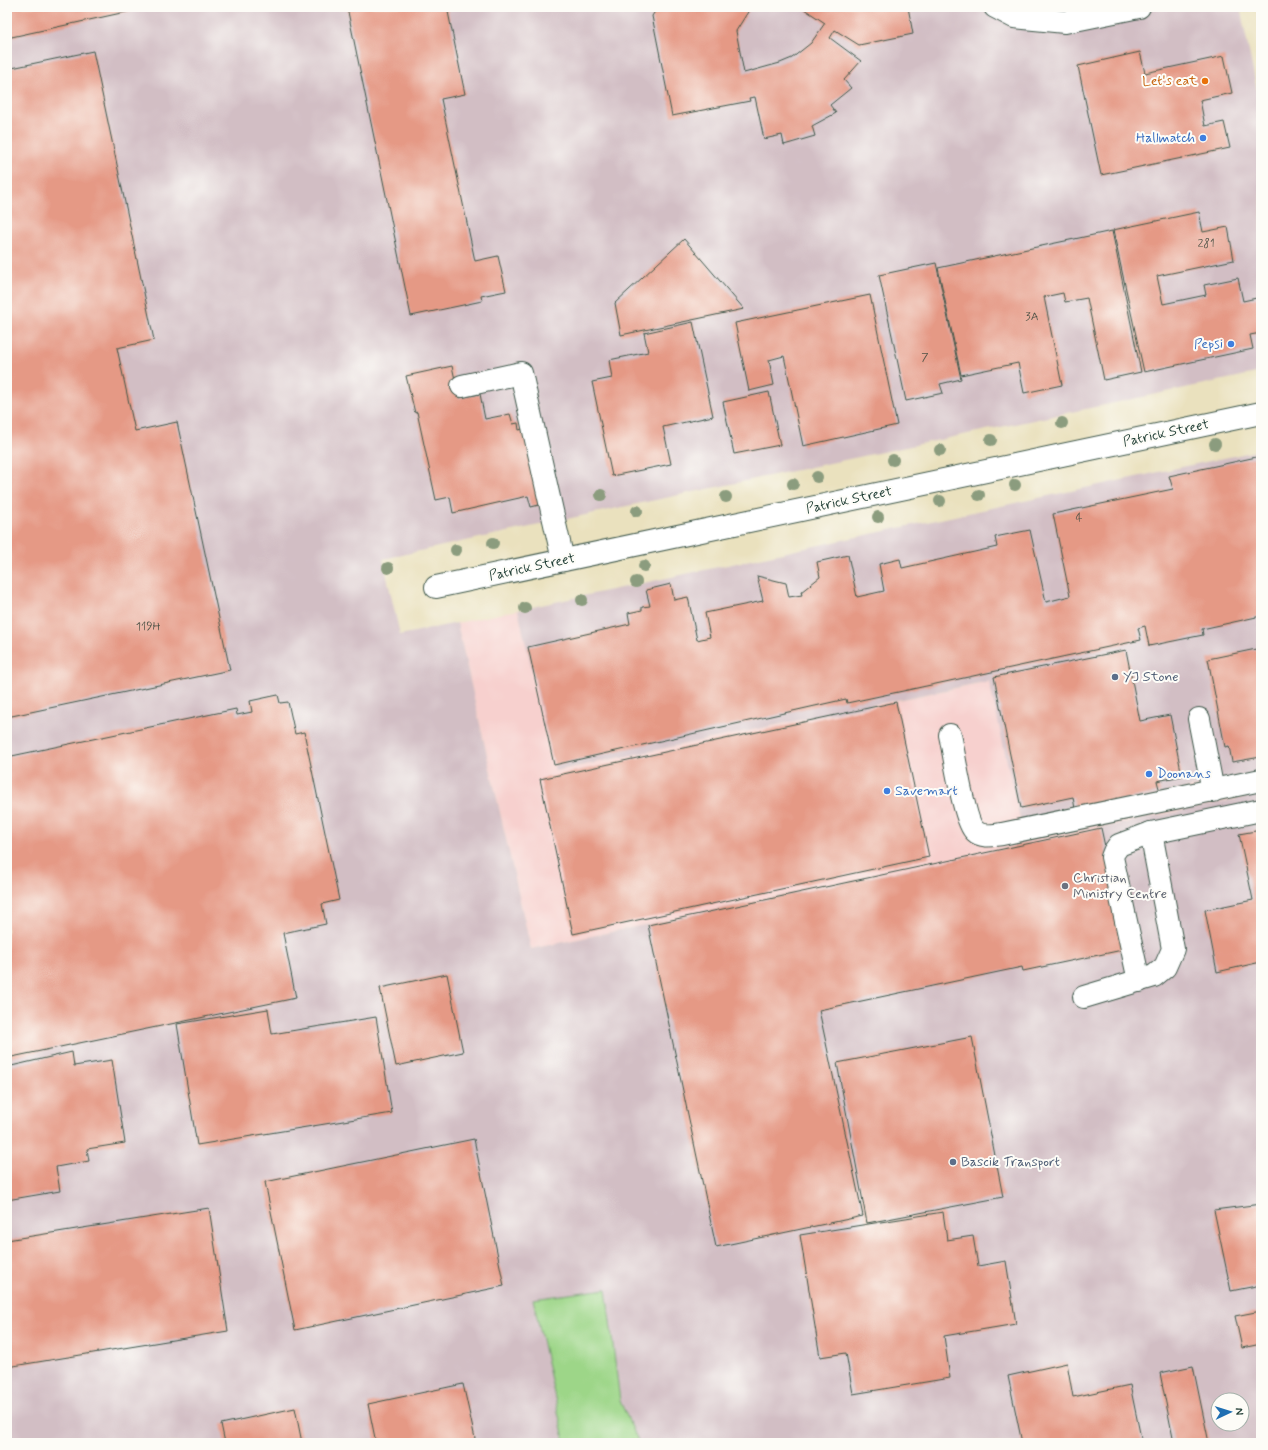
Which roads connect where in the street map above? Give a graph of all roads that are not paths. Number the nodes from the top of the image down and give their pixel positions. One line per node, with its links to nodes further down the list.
1 (995, 7): 2 (street)
2 (1139, 7)
3 (462, 386): 5 (street)
4 (1261, 413): 5 (street, Patrick Street)
5 (563, 560): 6 (street, Patrick Street)
6 (436, 587)
7 (1199, 719): 10 (street)
8 (950, 735): 10 (street)
9 (1261, 780): 10 (street)
10 (1213, 791)
11 (1261, 810): 12 (street)
12 (1151, 833): 13 (street); 13 (street)
13 (1139, 980): 14 (street)
14 (1084, 997)

